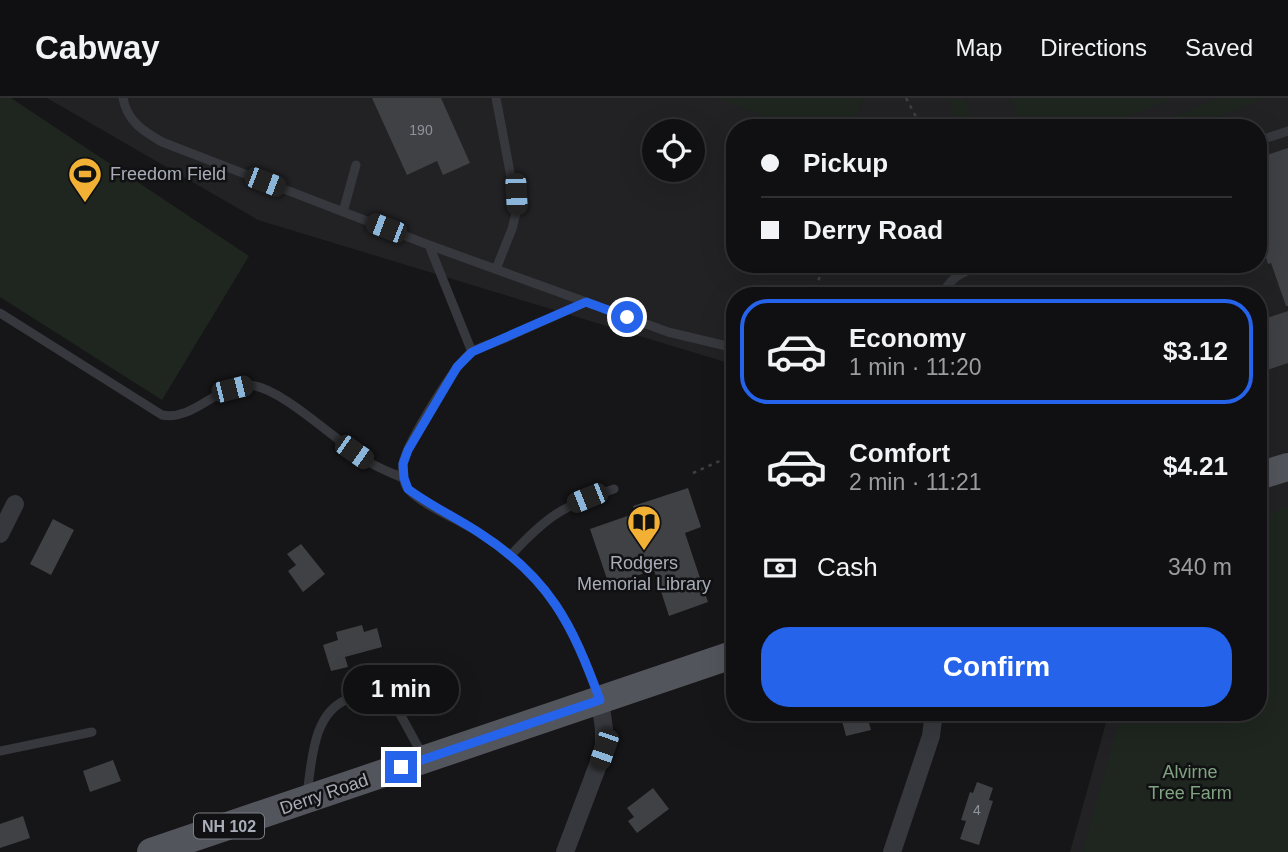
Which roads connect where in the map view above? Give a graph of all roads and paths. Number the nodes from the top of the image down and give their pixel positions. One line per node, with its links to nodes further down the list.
1 (123, 98): 8 (lane)
2 (496, 98): 10 (lane)
3 (906, 98): 4 (path)
4 (917, 119)
5 (1288, 131): 6 (lane)
6 (1267, 138)
7 (356, 165): 8 (lane)
8 (343, 212): 9 (lane)
9 (429, 245): 10 (lane); 16 (lane)
10 (496, 269): 13 (lane)
11 (962, 273): 12 (lane)
12 (946, 287)
13 (586, 302): 15 (lane); 16 (lane)
14 (0, 313): 21 (lane)
15 (726, 346)
16 (472, 352): 21 (lane)
17 (726, 458): 19 (path)
18 (1288, 467): 20 (main road)
19 (692, 473)
20 (1267, 473)
21 (404, 478): 25 (lane)
22 (614, 489): 25 (lane)
23 (15, 503): 24 (street)
24 (0, 534)
25 (511, 555): 27 (lane)
26 (726, 657): 27 (main road, Derry Road / NH 102)
27 (600, 700): 31 (main road, Derry Road / NH 102); 34 (street)
28 (933, 721): 35 (street)
29 (92, 732): 30 (lane)
30 (0, 751)
31 (425, 759): 32 (main road, Derry Road / NH 102); 32 (lane)
32 (306, 799): 33 (main road, Derry Road / NH 102)
33 (151, 852)
34 (565, 852)
35 (892, 852)

